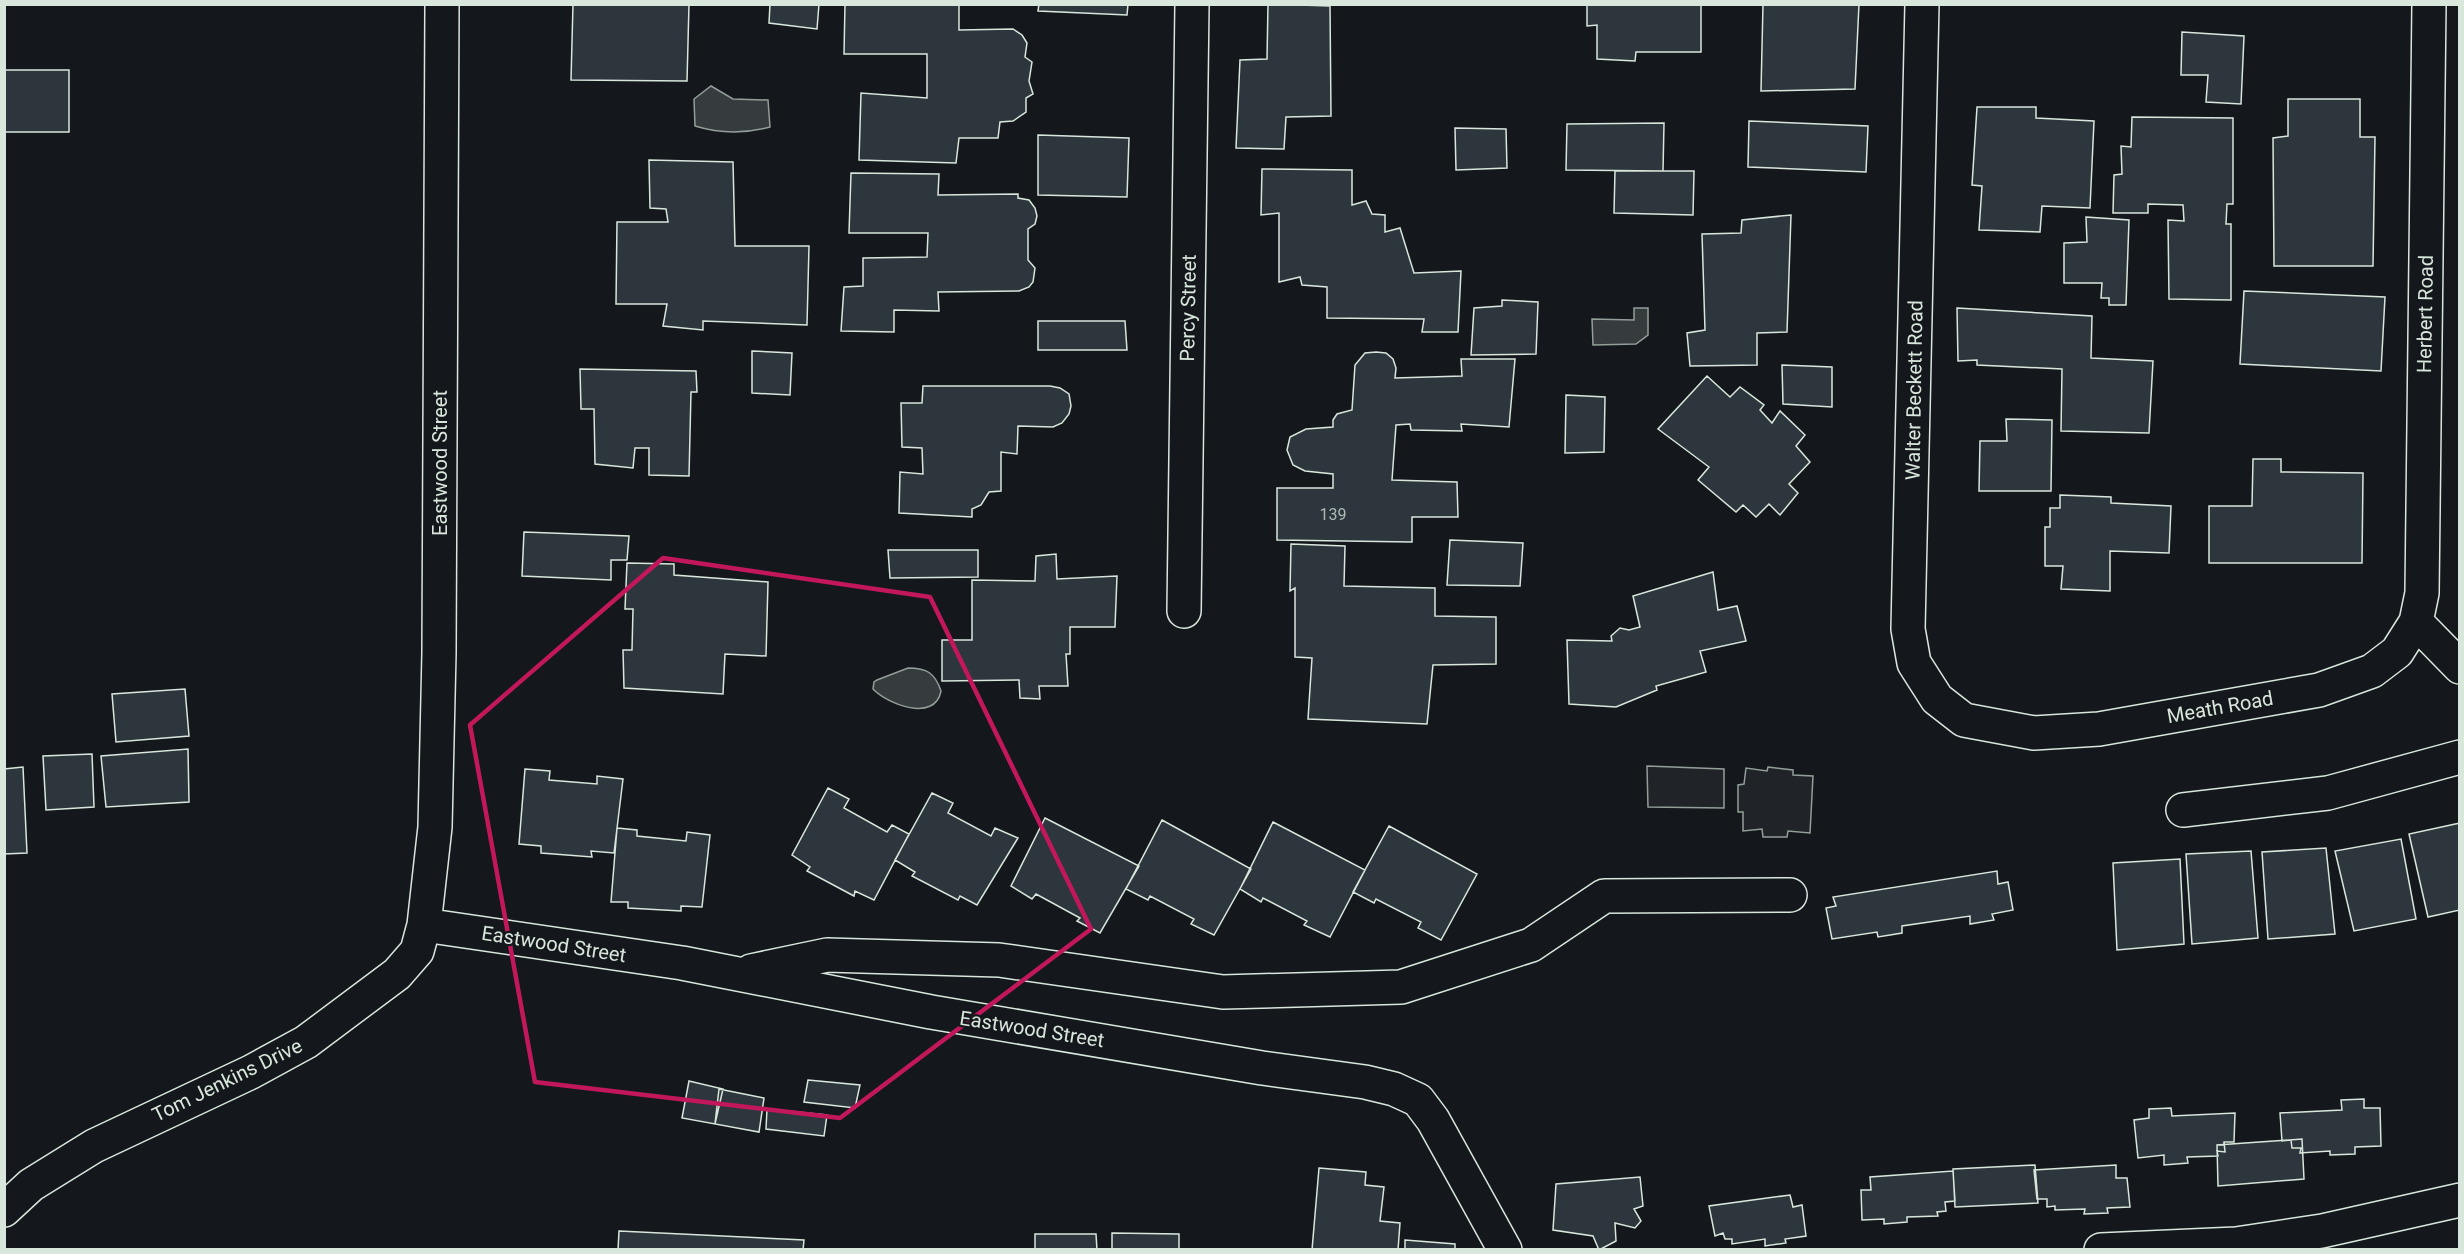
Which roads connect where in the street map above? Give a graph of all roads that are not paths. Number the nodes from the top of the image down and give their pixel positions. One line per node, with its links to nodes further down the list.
1 (442, 4): 12 (street, Eastwood Street)
2 (1192, 4): 5 (street, Percy Street)
3 (1922, 4): 8 (street, Walter Beckett Road)
4 (2429, 4): 6 (street, Herbert Road)
5 (1184, 611)
6 (2416, 622): 7 (street); 8 (street, Meath Road)
7 (2460, 666)
8 (1999, 726)
9 (2460, 757): 10 (street)
10 (2183, 810)
11 (1790, 895): 13 (street)
12 (424, 925): 13 (street, Eastwood Street); 15 (street, Tom Jenkins Drive)
13 (737, 974): 16 (street, Eastwood Street)
14 (2460, 1200): 17 (street)
15 (4, 1210)
16 (1505, 1250)
17 (2101, 1250)

